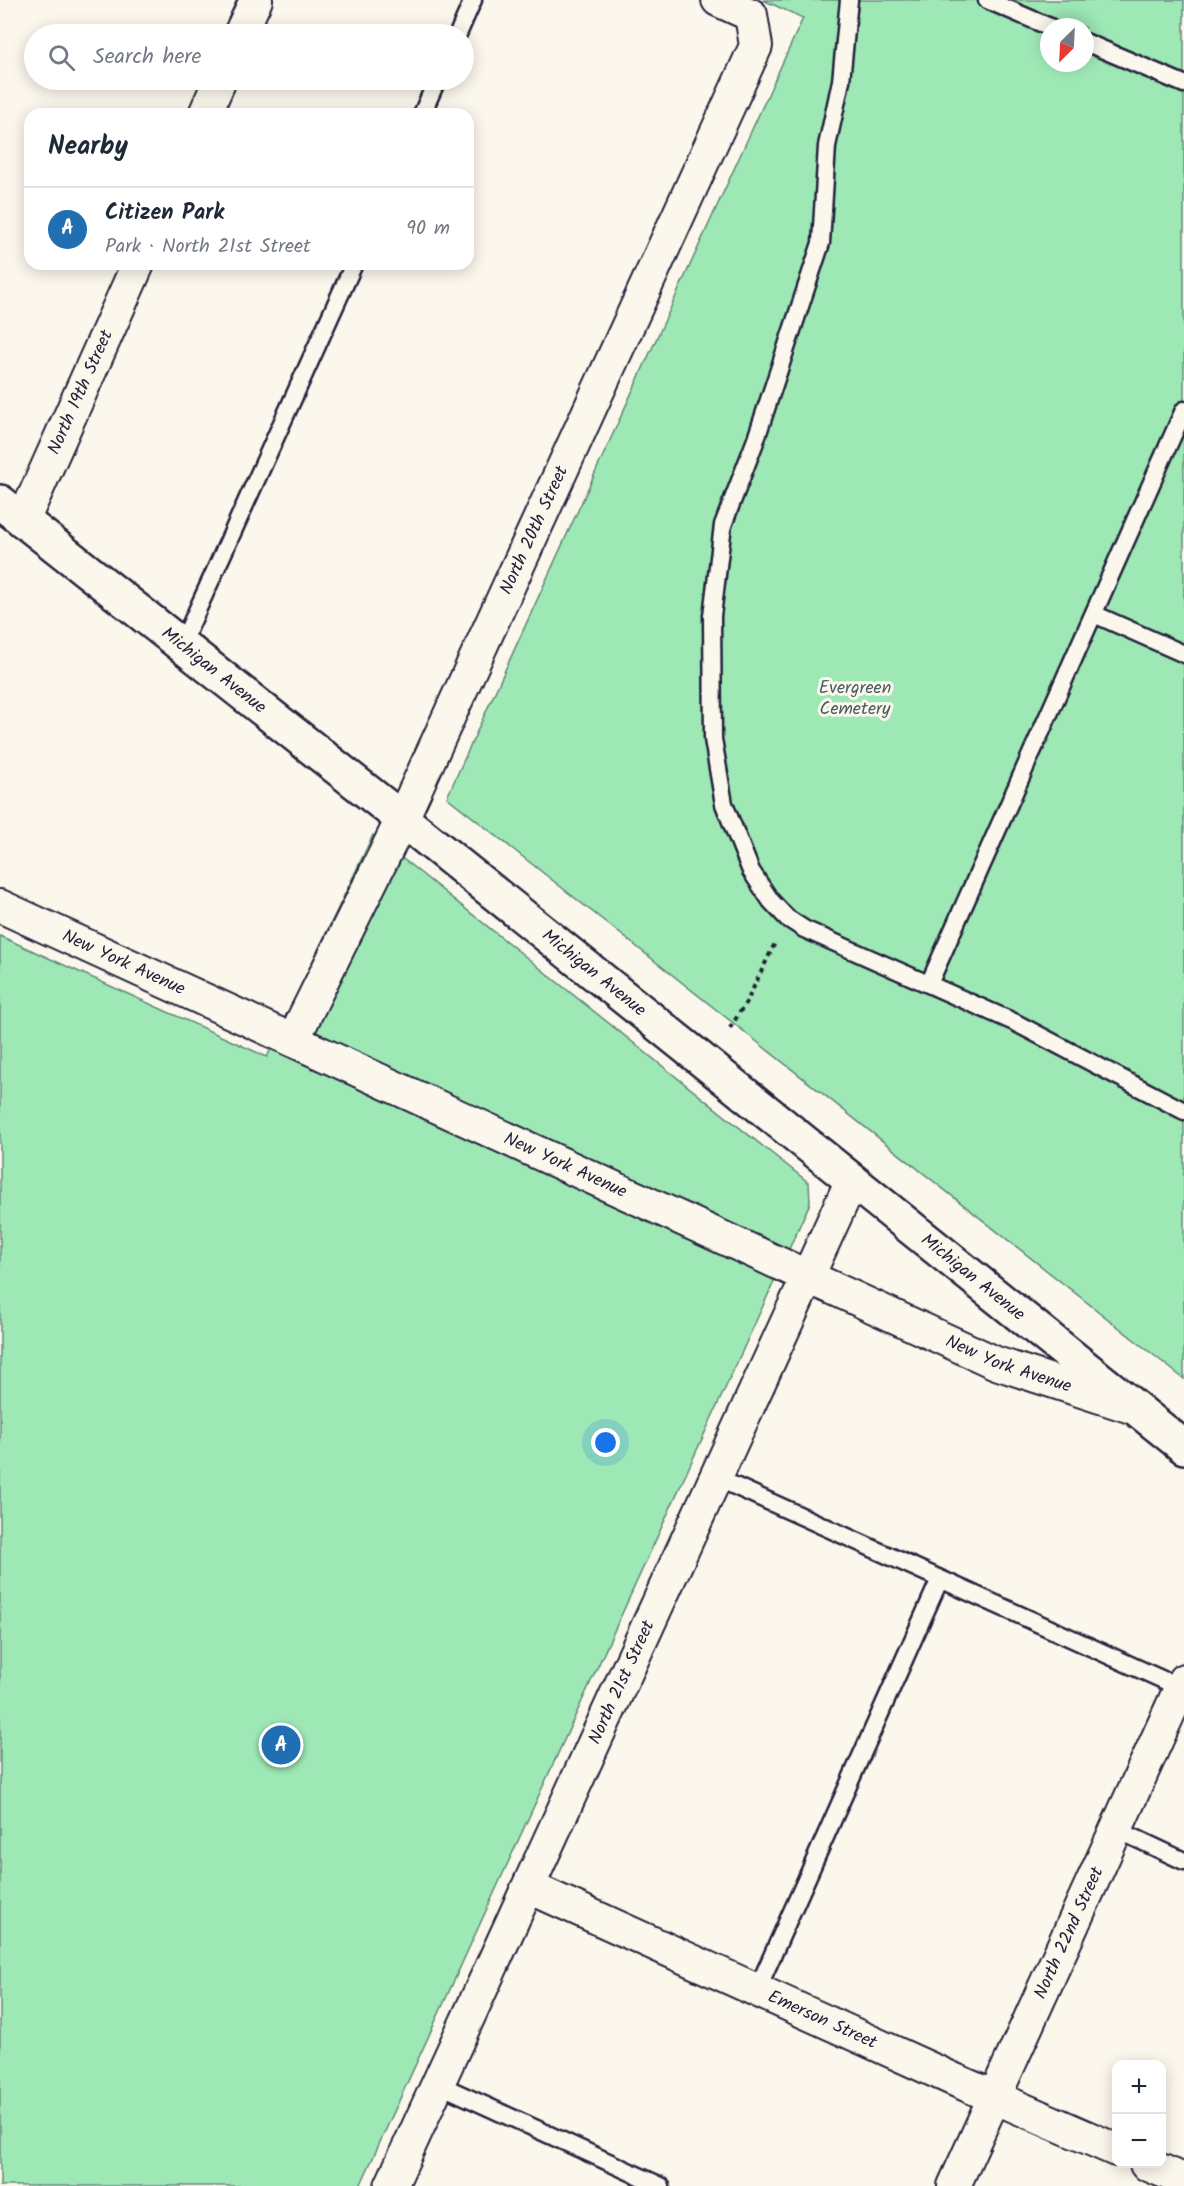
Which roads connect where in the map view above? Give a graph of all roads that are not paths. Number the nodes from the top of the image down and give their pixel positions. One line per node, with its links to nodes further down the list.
1 (256, 0): 7 (street)
2 (473, 0): 8 (lane)
3 (718, 0): 22 (street, North 20th Street)
4 (849, 0): 24 (lane)
5 (987, 0): 6 (lane)
6 (1040, 23)
7 (245, 24)
8 (462, 24)
9 (1094, 46): 10 (lane)
10 (1184, 84)
11 (216, 90): 13 (street)
12 (433, 90): 14 (lane)
13 (208, 108)
14 (425, 108)
15 (135, 270): 18 (street, North 19th Street)
16 (351, 270): 20 (lane)
17 (1184, 410): 19 (lane)
18 (11, 512): 20 (street, Michigan Avenue)
19 (1094, 614): 21 (lane); 24 (lane)
20 (181, 646): 22 (street, Michigan Avenue)
21 (1184, 654)
22 (402, 819): 25 (street, North 20th Street); 27 (street, Michigan Avenue)
23 (0, 906): 25 (street, New York Avenue)
24 (929, 984): 26 (lane)
25 (293, 1040): 28 (street, New York Avenue)
26 (1184, 1111)
27 (852, 1180): 28 (street, North 21st Street); 29 (street, Michigan Avenue)
28 (806, 1276): 29 (street, New York Avenue); 31 (street, North 21st Street)
29 (1137, 1409): 30 (street, Michigan Avenue)
30 (1184, 1447)
31 (715, 1477): 32 (lane); 36 (street, North 21st Street)
32 (940, 1579): 33 (lane); 37 (lane)
33 (1182, 1684): 34 (street, North 22nd Street)
34 (1116, 1829): 35 (lane); 39 (street, North 22nd Street)
35 (1184, 1861)
36 (529, 1887): 37 (street, Emerson Street); 38 (street, North 21st Street)
37 (757, 1990): 39 (street, Emerson Street)
38 (438, 2084): 43 (street, North 21st Street); 44 (lane)
39 (994, 2097): 40 (street, Emerson Street); 45 (street, North 22nd Street)
40 (1112, 2148)
41 (1157, 2168): 42 (street)
42 (1184, 2180)
43 (391, 2186)
44 (662, 2186)
45 (954, 2186)

